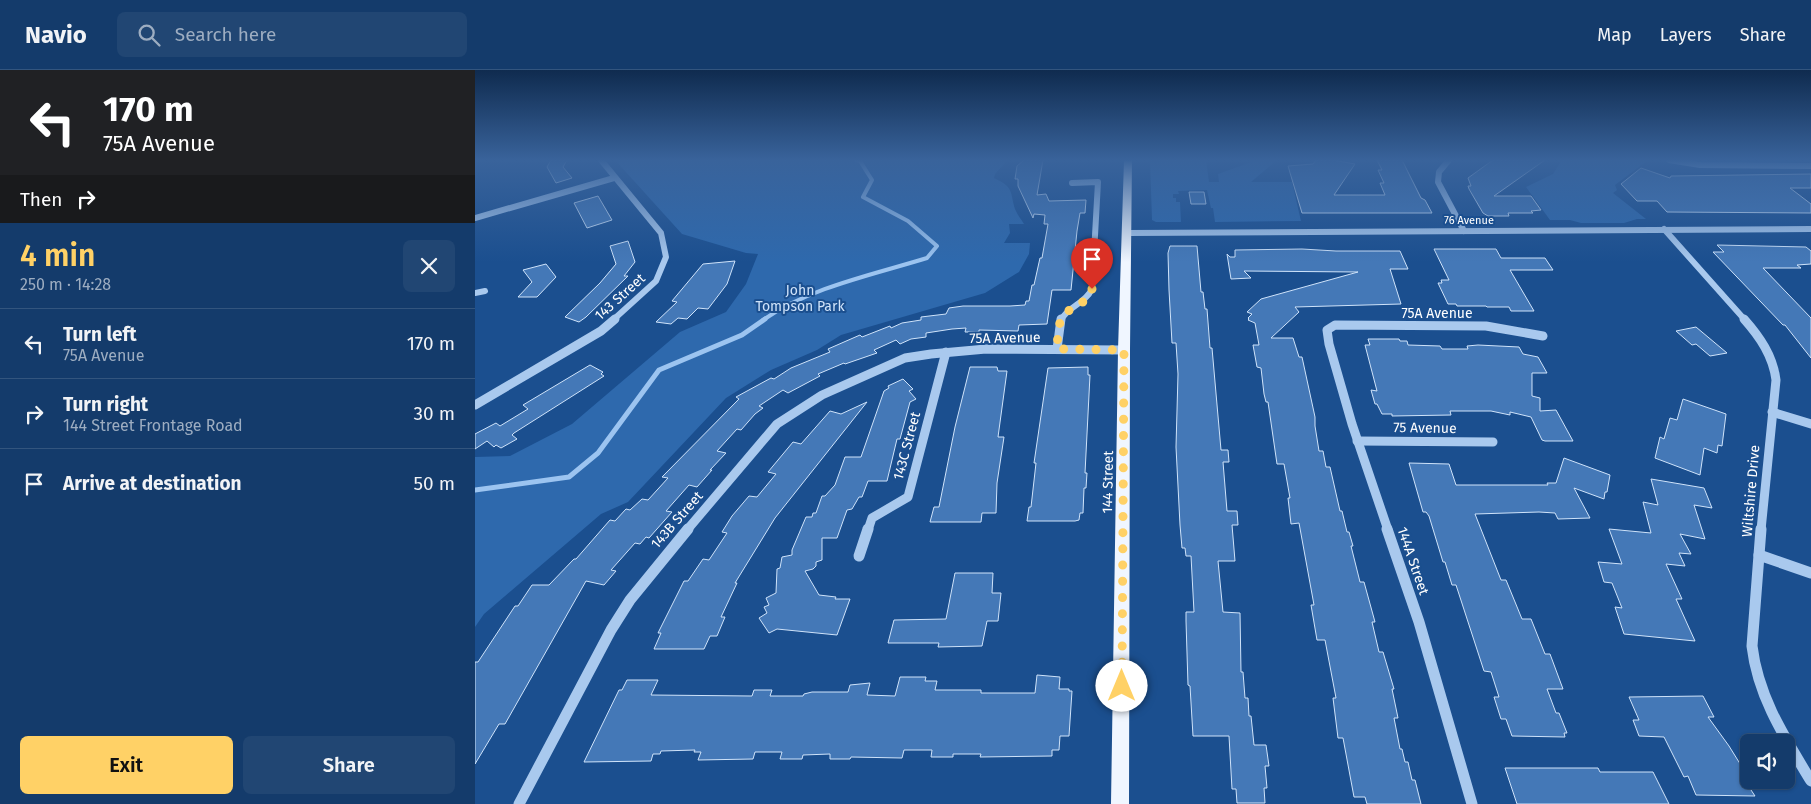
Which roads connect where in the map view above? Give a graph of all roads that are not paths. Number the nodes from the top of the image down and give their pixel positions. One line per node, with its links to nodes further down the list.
1 (558, 194): 6 (street)
2 (628, 194): 18 (street, 143 Street)
3 (1097, 194): 15 (street)
4 (1128, 194): 10 (main road, 144 Street)
5 (1445, 194): 8 (street)
6 (475, 218)
7 (1811, 229): 9 (street, 76 Avenue)
8 (1464, 230): 9 (street, 76 Avenue); 10 (street, 76 Avenue)
9 (1664, 230): 19 (street, Wiltshire Drive)
10 (1127, 232): 16 (main road, 144 Street)
11 (485, 291): 12 (street)
12 (475, 293)
13 (1329, 327): 14 (street, 75A Avenue); 21 (street, 144A Street)
14 (1543, 336)
15 (1057, 349): 16 (street, 75A Avenue); 17 (street, 75A Avenue)
16 (1124, 350): 28 (main road, 144 Street)
17 (946, 352): 24 (street, 143C Street); 27 (street, 143B Street)
18 (475, 405)
19 (1772, 412): 20 (street); 23 (street, Wiltshire Drive)
20 (1811, 424)
21 (1357, 441): 22 (street, 75 Avenue); 29 (street, 144A Street)
22 (1493, 442)
23 (1759, 555): 25 (street); 26 (street, Wiltshire Drive)
24 (859, 556)
25 (1811, 574)
26 (1811, 781)
27 (519, 804)
28 (1120, 804)
29 (1472, 804)

